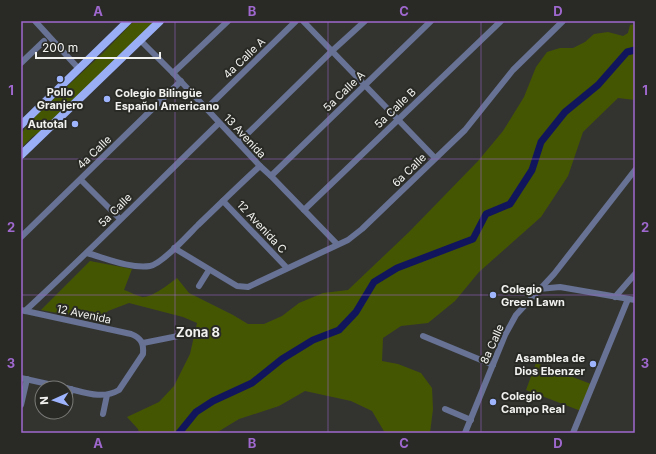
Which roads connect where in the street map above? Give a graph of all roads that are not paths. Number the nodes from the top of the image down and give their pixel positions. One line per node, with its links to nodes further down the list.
1 (35, 21): 15 (street)
2 (128, 21): 15 (main road)
3 (160, 21): 11 (main road)
4 (228, 21): 16 (street)
5 (296, 21): 19 (street, 4a Calle A)
6 (303, 21): 13 (street)
7 (365, 21): 13 (street)
8 (431, 21): 18 (street, 5a Calle A)
9 (501, 21): 20 (street, 5a Calle B)
10 (563, 21): 28 (street, 6a Calle)
11 (140, 40): 16 (street, 13 Avenida); 24 (main road)
12 (44, 41): 14 (street)
13 (332, 51): 18 (street); 25 (street)
14 (21, 63)
15 (79, 69): 21 (main road)
16 (173, 73): 17 (street, 13 Avenida)
17 (181, 81): 19 (street, 13 Avenida); 32 (street, 4a Calle)
18 (364, 85): 20 (street); 31 (street, 5a Calle A)
19 (206, 109): 22 (street, 13 Avenida)
20 (397, 119): 28 (street); 34 (street, 5a Calle B)
21 (24, 122): 23 (main road)
22 (219, 123): 25 (street, 13 Avenida); 35 (street, 5a Calle)
23 (21, 129)
24 (42, 134): 26 (main road); 27 (main road)
25 (239, 142): 29 (street, 13 Avenida)
26 (21, 149)
27 (21, 155)
28 (435, 158): 37 (street, 6a Calle)
29 (260, 166): 31 (street, 13 Avenida); 33 (street)
30 (635, 170): 42 (street, 8a Calle)
31 (271, 176): 34 (street, 13 Avenida)
32 (81, 180): 35 (street); 36 (street, 4a Calle)
33 (223, 200): 38 (street); 40 (street, 12 Avenida C)
34 (304, 210): 37 (street, 13 Avenida)
35 (120, 219): 39 (street, 5a Calle)
36 (21, 237)
37 (337, 244): 40 (street, 6a Calle)
38 (174, 248): 39 (street); 41 (street)
39 (87, 253): 50 (street, 5a Calle)
40 (287, 268): 41 (street, 6a Calle)
41 (209, 270): 44 (street)
42 (554, 274): 45 (street); 46 (street, 8a Calle)
43 (635, 274): 47 (street)
44 (199, 286)
45 (560, 287): 46 (street); 47 (street)
46 (539, 289): 54 (street, 8a Calle)
47 (615, 297): 48 (street)
48 (628, 299): 49 (street); 64 (street)
49 (635, 300)
50 (23, 311): 53 (street, 12 Avenida)
51 (178, 336): 53 (street)
52 (423, 336): 54 (street)
53 (142, 342): 58 (street)
54 (493, 365): 62 (street, 8a Calle)
55 (24, 379): 56 (street); 59 (street)
56 (34, 382)
57 (74, 389): 58 (street)
58 (107, 395): 61 (street)
59 (21, 405)
60 (445, 409): 62 (street)
61 (104, 414)
62 (471, 420): 63 (street, 8a Calle)
63 (466, 433)
64 (573, 433)

